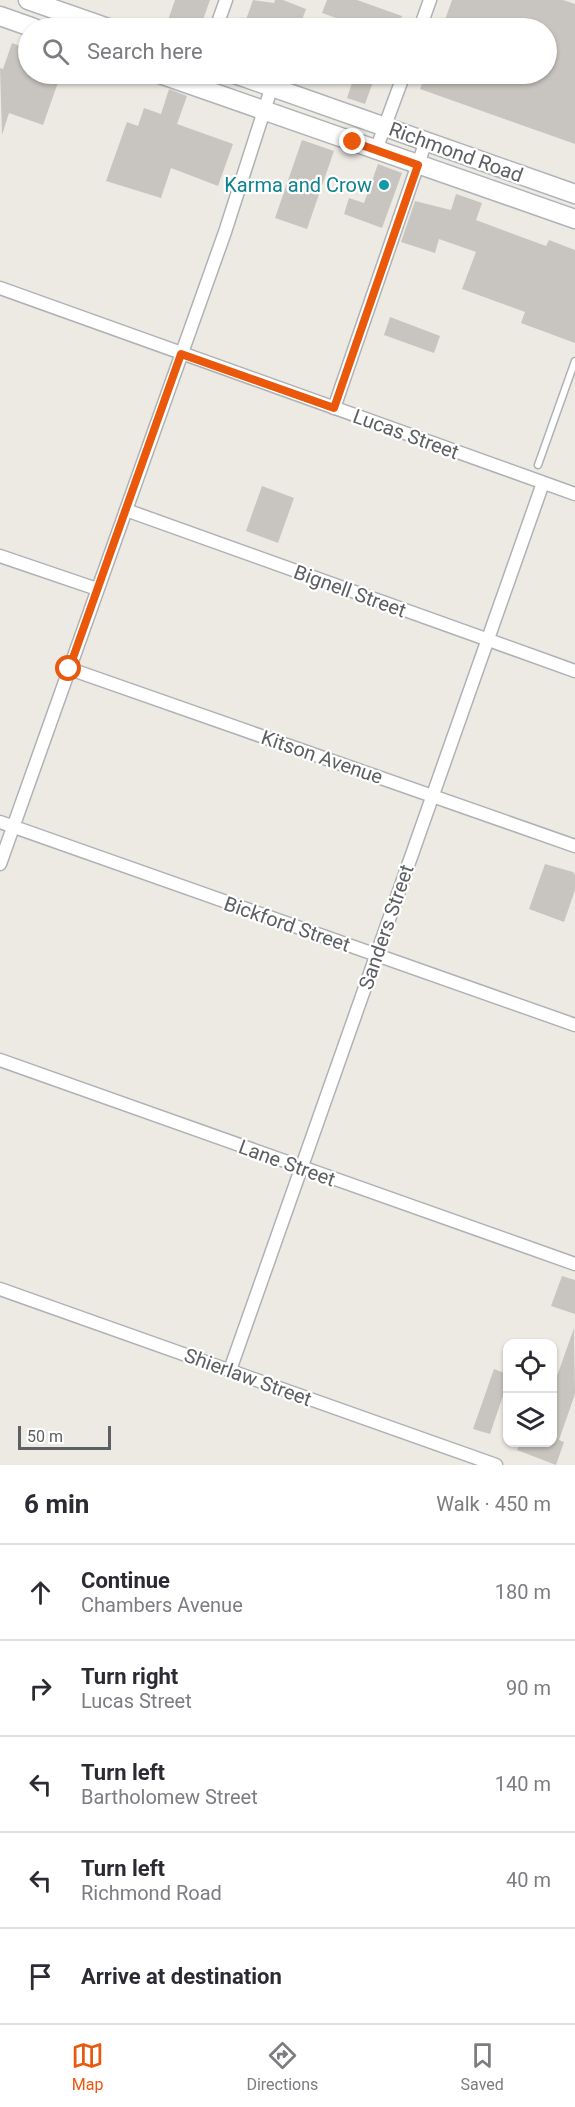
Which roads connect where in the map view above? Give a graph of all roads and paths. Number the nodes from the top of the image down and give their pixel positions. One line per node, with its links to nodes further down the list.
1 (26, 0): 4 (main road); 7 (street)
2 (226, 0): 5 (street)
3 (430, 0): 6 (street)
4 (79, 18)
5 (220, 18)
6 (424, 18)
7 (8, 19)
8 (207, 84): 12 (main road, Richmond Road)
9 (266, 84): 11 (main road, Richmond Road)
10 (400, 84): 13 (street)
11 (272, 86): 12 (street); 13 (main road, Richmond Road)
12 (264, 110): 15 (main road, Richmond Road); 20 (street)
13 (385, 126): 14 (main road, Richmond Road); 15 (street)
14 (426, 141): 16 (street); 17 (main road, Richmond Road)
15 (376, 150): 16 (main road, Richmond Road)
16 (418, 165): 18 (main road, Richmond Road); 22 (street)
17 (575, 195)
18 (575, 219)
19 (0, 288): 20 (street, Lucas Street)
20 (181, 354): 22 (street, Lucas Street); 26 (street)
21 (575, 361): 23 (lane)
22 (334, 408): 24 (street, Lucas Street)
23 (538, 465)
24 (543, 483): 25 (street, Lucas Street); 29 (street, Sanders Street)
25 (575, 494)
26 (126, 510): 28 (street); 29 (street, Bignell Street)
27 (0, 556): 28 (street)
28 (97, 589): 30 (street)
29 (488, 641): 31 (street, Bignell Street); 32 (street, Sanders Street)
30 (69, 669): 32 (street, Kitson Avenue); 34 (street)
31 (575, 671)
32 (432, 796): 35 (street, Kitson Avenue); 37 (street, Sanders Street)
33 (0, 822): 34 (street, Bickford Street)
34 (14, 827): 36 (street); 37 (street, Bickford Street)
35 (575, 846)
36 (0, 864)
37 (376, 955): 38 (street, Bickford Street); 40 (street, Sanders Street)
38 (575, 1025)
39 (0, 1060): 40 (street, Lane Street)
40 (300, 1168): 41 (street, Lane Street); 43 (street, Sanders Street)
41 (575, 1264)
42 (0, 1289): 43 (street, Shierlaw Street)
43 (230, 1370): 44 (street, Shierlaw Street)
44 (496, 1465)

